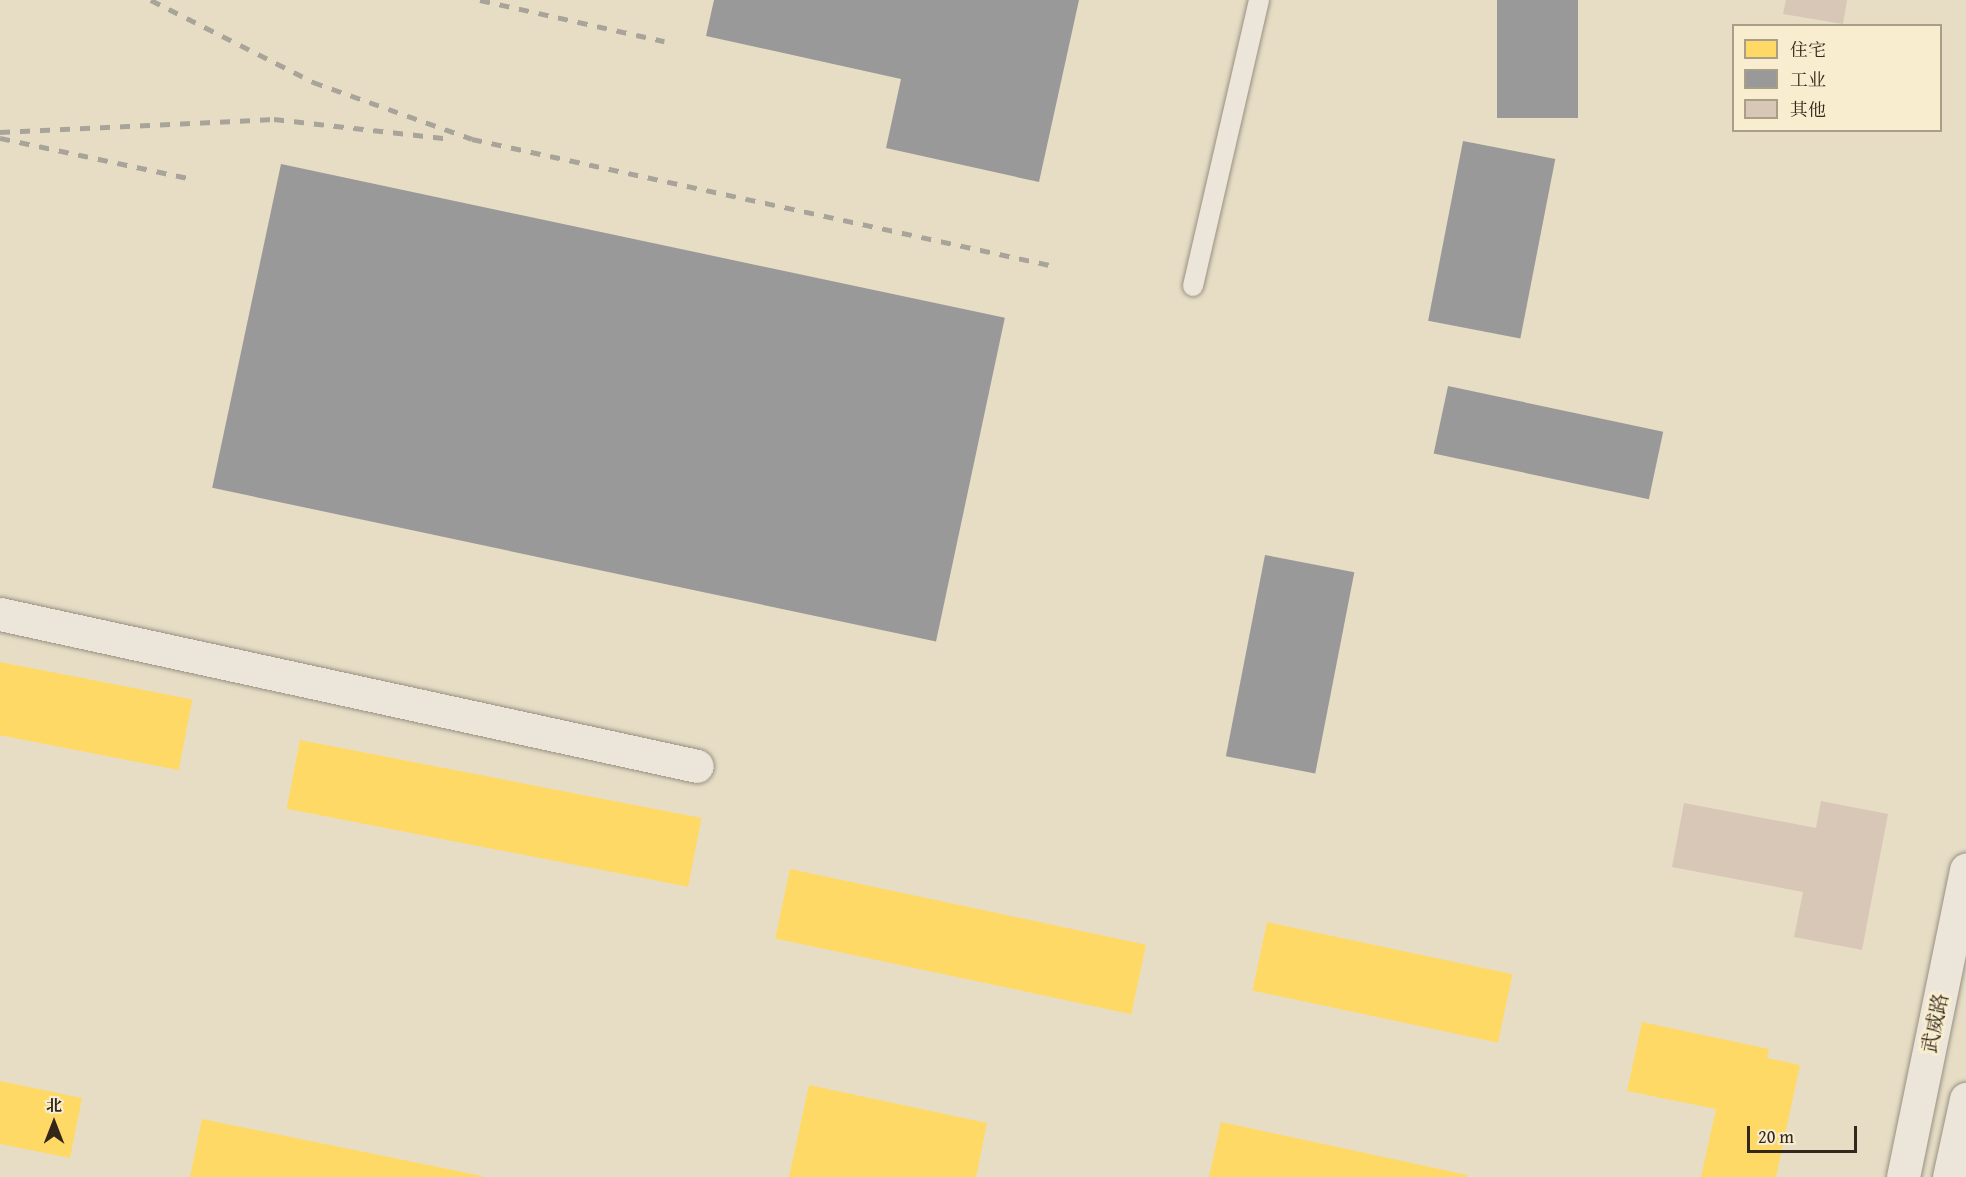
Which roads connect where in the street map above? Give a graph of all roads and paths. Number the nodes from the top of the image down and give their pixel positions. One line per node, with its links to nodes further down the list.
1 (1259, 0): 2 (lane)
2 (1193, 286)
3 (0, 614): 4 (street)
4 (697, 766)
5 (1966, 869): 7 (street, 武威路)
6 (1966, 1099): 8 (street)
7 (1903, 1177)
8 (1949, 1177)

